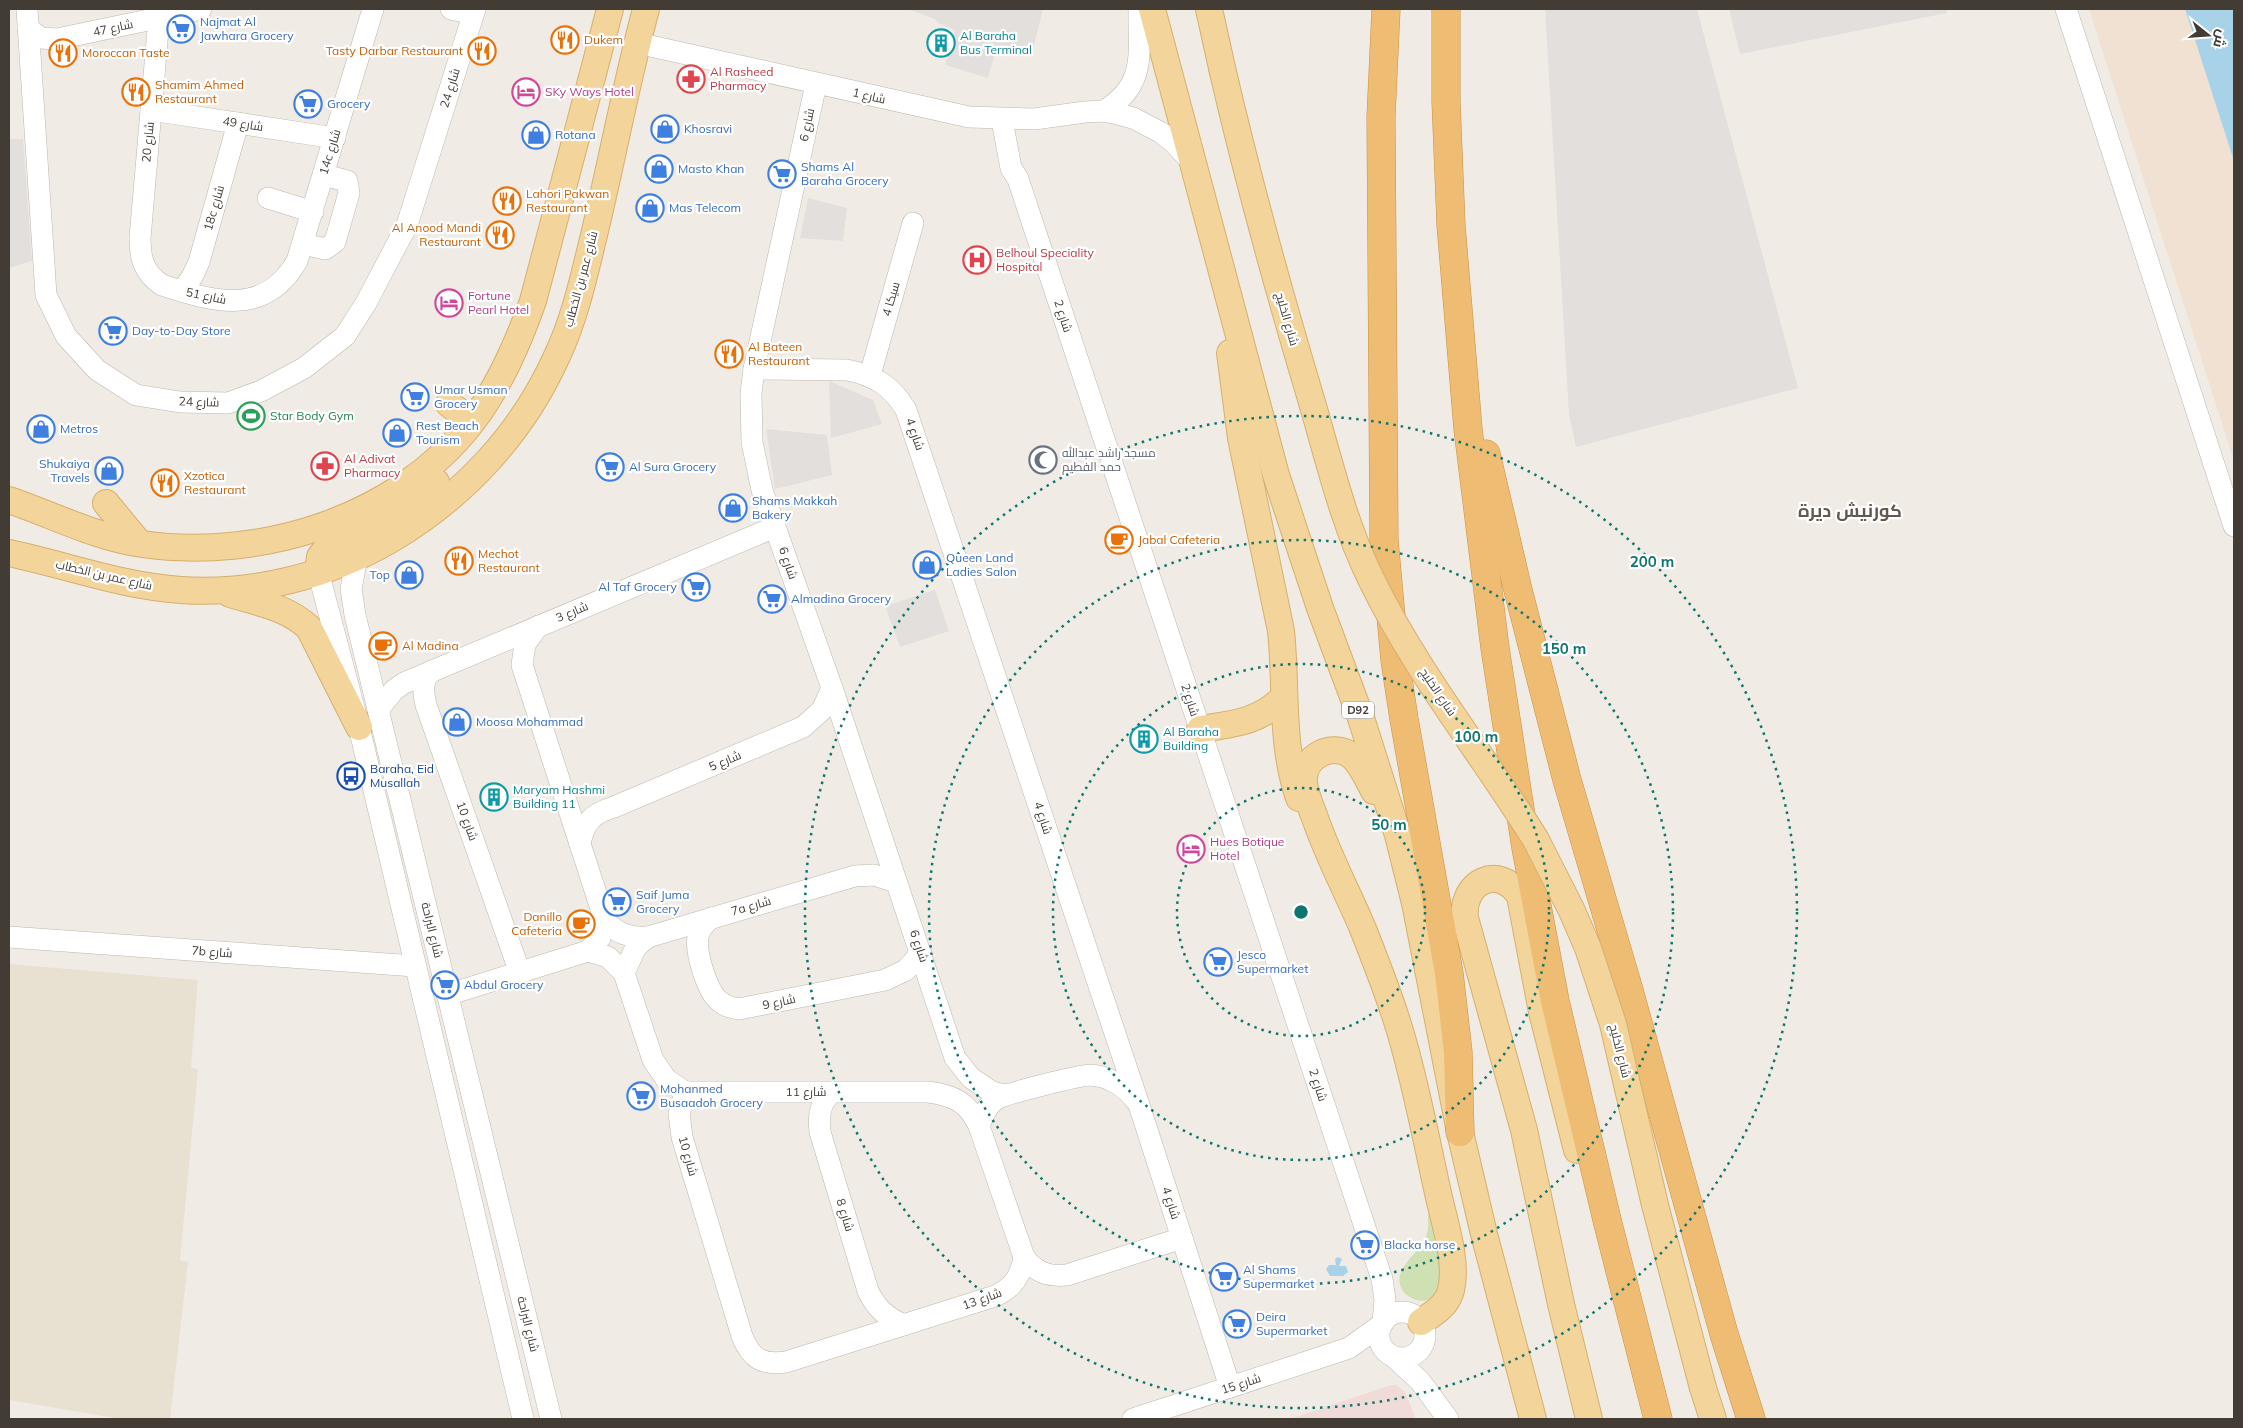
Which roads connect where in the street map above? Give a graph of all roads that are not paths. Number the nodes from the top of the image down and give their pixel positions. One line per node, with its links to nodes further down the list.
1 (201, 9): 14 (street, شارع 47)
2 (372, 9): 22 (street, 14c شارع)
3 (451, 9): 11 (street)
4 (610, 9): 34 (main road)
5 (1139, 9): 19 (street)
6 (1152, 9): 23 (main road, D92)
7 (1209, 9): 100 (main road, شارع الخليج, bridge)
8 (1386, 9): 86 (highway)
9 (1446, 9): 30 (highway)
10 (2066, 9): 44 (street)
11 (474, 11): 15 (street, شارع 24)
12 (644, 11): 16 (main road, شارع عمر بن الخطاب)
13 (132, 16): 14 (street, شارع 47); 15 (street, شارع 47)
14 (159, 18): 18 (street, شارع 20)
15 (27, 19)
16 (637, 43): 17 (street, شارع 1); 49 (main road, شارع عمر بن الخطاب)
17 (816, 84): 20 (street, شارع 1); 35 (street, شارع 6)
18 (151, 110): 21 (street, شارع 49); 29 (street, شارع 20)
19 (1104, 111): 20 (street, شارع 1); 23 (street, شارع 1)
20 (1009, 119): 60 (street, شارع 2)
21 (238, 123): 22 (street, شارع 49); 32 (street, 18c شارع)
22 (335, 138): 24 (street, 14c شارع)
23 (1192, 162): 33 (main road, D92)
24 (324, 175): 26 (street, 14c شارع); 28 (street)
25 (268, 198): 26 (street)
26 (312, 212): 28 (street, 14c شارع)
27 (912, 223): 36 (street, 4 سيكا)
28 (303, 244): 31 (street, 14c شارع)
29 (144, 266): 32 (street, شارع 51)
30 (1456, 287): 87 (highway); 109 (highway)
31 (275, 289): 32 (street, شارع 51)
32 (182, 291)
33 (1227, 292): 57 (main road); 63 (main road, D92)
34 (533, 301): 38 (main road); 50 (main road)
35 (754, 369): 36 (street, شارع 4); 45 (street, شارع 6)
36 (870, 376): 77 (street, شارع 4)
37 (448, 404): 38 (main road)
38 (472, 421): 47 (main road)
39 (9, 481): 43 (main road)
40 (9, 500): 43 (main road)
41 (106, 502): 47 (main road)
42 (9, 519): 46 (main road)
43 (58, 519): 46 (main road)
44 (2234, 526)
45 (775, 527): 52 (street, شارع 3); 56 (street, شارع 6)
46 (106, 536): 47 (main road)
47 (139, 543)
48 (9, 553): 51 (main road, شارع عمر بن الخطاب)
49 (356, 557): 50 (main road, شارع عمر بن الخطاب); 58 (street, شارع البراحة)
50 (318, 572): 51 (main road, شارع عمر بن الخطاب); 59 (street, شارع البراحة)
51 (218, 591): 59 (main road)
52 (538, 626): 53 (street, شارع 3); 54 (street)
53 (487, 648): 54 (street); 55 (street, شارع 3)
54 (522, 665): 61 (street)
55 (432, 671): 58 (street, شارع 3); 74 (street, شارع 10)
56 (832, 688): 62 (street, شارع 5); 66 (street, شارع 6)
57 (1284, 697): 60 (main road); 65 (main road)
58 (378, 710): 76 (street, شارع البراحة)
59 (358, 727): 73 (street, شارع البراحة)
60 (1200, 729): 90 (street, شارع 2)
61 (560, 784): 62 (street); 64 (street)
62 (599, 811): 64 (street)
63 (1398, 835): 65 (main road); 86 (main road, D92)
64 (580, 844): 68 (street)
65 (1328, 853): 93 (main road)
66 (896, 882): 67 (street, 7a شارع); 72 (street, شارع 6)
67 (711, 918): 69 (street, 7a شارع); 72 (street, شارع 9)
68 (604, 920): 69 (street); 71 (street)
69 (648, 936): 75 (street)
70 (9, 938): 73 (street, 7b شارع)
71 (588, 951): 74 (street); 75 (street)
72 (921, 953): 78 (street, شارع 6)
73 (415, 966): 101 (street, شارع البراحة)
74 (520, 973): 76 (street)
75 (624, 973): 80 (street)
76 (448, 995): 99 (street, شارع البراحة)
77 (1116, 1037): 79 (street); 84 (street, شارع 4)
78 (955, 1058): 82 (street); 83 (street, شارع 6)
79 (1090, 1075): 83 (street); 84 (street)
80 (685, 1092): 81 (street, شارع 11); 96 (street, شارع 10)
81 (832, 1092): 82 (street, شارع 11); 92 (street, شارع 8)
82 (928, 1092): 85 (street)
83 (1005, 1095): 85 (street)
84 (1140, 1108): 88 (street, شارع 4)
85 (980, 1126): 89 (street)
86 (1460, 1132): 106 (main road, D92)
87 (1608, 1224): 107 (main road); 108 (highway)
88 (1182, 1238): 89 (street); 97 (street, شارع 4)
89 (1024, 1257): 92 (street, شارع 13)
90 (1382, 1278): 91 (street, شارع 2); 93 (street, شارع 2)
91 (1382, 1324): 93 (street); 94 (street, شارع 15); 95 (street)
92 (904, 1325): 96 (street, شارع 13)
93 (1419, 1329): 95 (street); 98 (street)
94 (1349, 1348): 95 (street, شارع 15); 97 (street, شارع 15)
95 (1390, 1354): 98 (street)
96 (786, 1362)
97 (1230, 1387): 104 (street, شارع 15)
98 (1427, 1390): 105 (street)
99 (546, 1397): 102 (street, شارع البراحة); 103 (street)
100 (1709, 1409)
101 (523, 1419)
102 (551, 1419)
103 (562, 1419)
104 (1133, 1419)
105 (1448, 1419)
106 (1533, 1419)
107 (1589, 1419)
108 (1658, 1419)
109 (1751, 1419)

